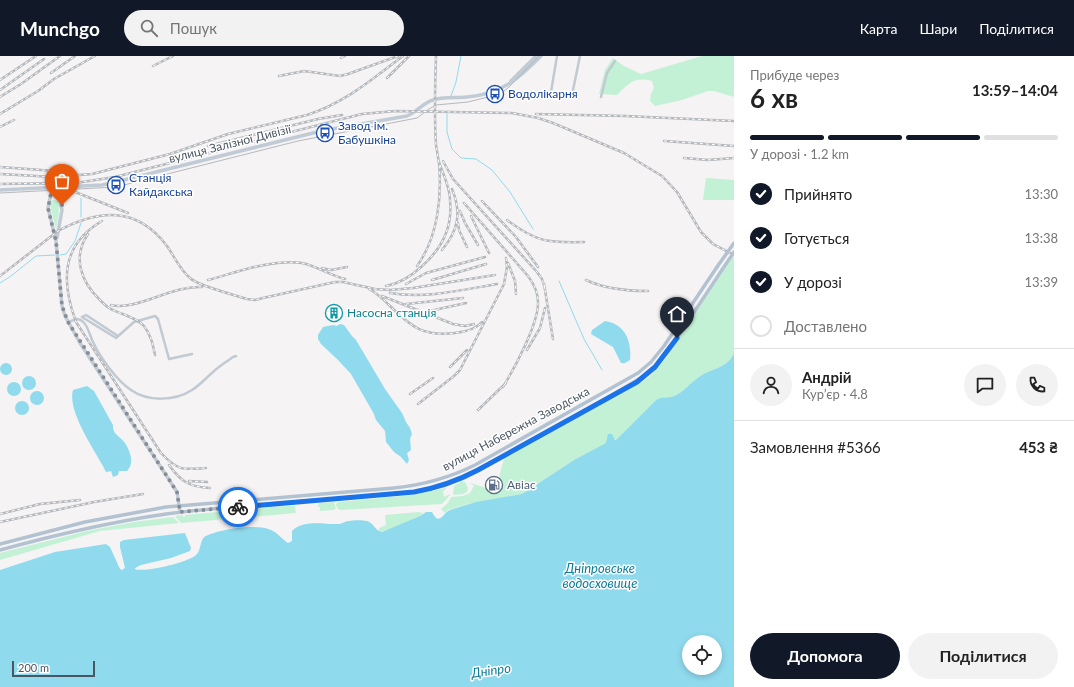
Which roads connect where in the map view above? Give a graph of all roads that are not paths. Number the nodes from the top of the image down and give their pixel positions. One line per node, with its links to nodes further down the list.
1 (536, 56): 6 (street)
2 (541, 56): 6 (street)
3 (557, 56): 9 (street)
4 (580, 56): 7 (street)
5 (615, 61): 8 (street)
6 (502, 88): 10 (street, вулиця Залізної Дивізії)
7 (572, 95)
8 (601, 97)
9 (550, 98)
10 (53, 188): 11 (street, вулиця Залізної Дивізії); 12 (street); 12 (street)
11 (0, 190)
12 (56, 241): 16 (street)
13 (734, 243): 19 (main road, вулиця Набережна Заводська, bridge)
14 (734, 252): 20 (main road, вулиця Набережна Заводська, bridge)
15 (77, 319): 16 (street); 17 (street); 18 (street)
16 (68, 322): 19 (street)
17 (192, 354)
18 (236, 356)
19 (179, 506): 20 (street); 21 (main road, вулиця Набережна Заводська)
20 (180, 512): 22 (main road, вулиця Набережна Заводська)
21 (0, 544)
22 (0, 550)

